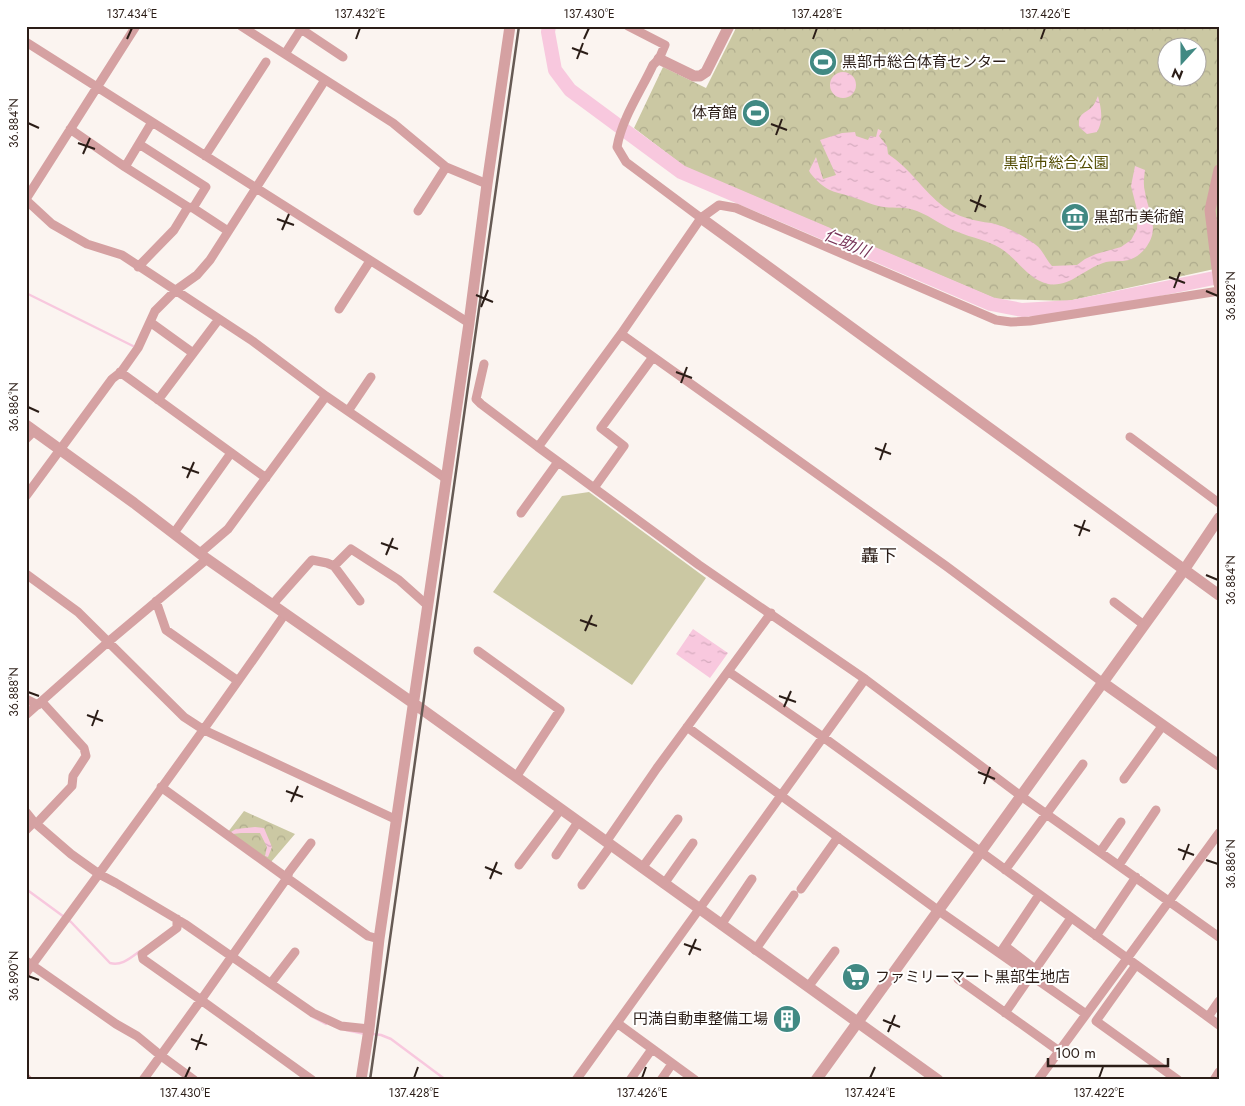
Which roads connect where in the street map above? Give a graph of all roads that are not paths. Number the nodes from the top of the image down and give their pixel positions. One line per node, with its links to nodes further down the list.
1 (136, 26): 13 (street)
2 (241, 26): 8 (street)
3 (510, 26): 21 (street)
4 (628, 26): 10 (street)
5 (729, 26): 10 (street)
6 (298, 28): 8 (street); 9 (street)
7 (26, 42): 13 (street)
8 (285, 54): 12 (street)
9 (343, 57)
10 (659, 59): 26 (street)
11 (266, 62): 17 (street)
12 (325, 80): 19 (street); 22 (street)
13 (96, 87): 14 (street); 15 (street)
14 (152, 122): 16 (street); 17 (street)
15 (70, 129): 18 (street); 23 (street)
16 (139, 144): 18 (street); 24 (street)
17 (205, 156): 22 (street)
18 (125, 167): 24 (street)
19 (446, 167): 21 (street); 25 (street)
20 (1219, 170): 30 (street)
21 (487, 184): 36 (street)
22 (256, 188): 27 (street); 28 (street)
23 (26, 199): 29 (street)
24 (191, 207): 27 (street); 29 (street)
25 (418, 211)
26 (702, 218): 32 (street); 37 (street); 62 (street)
27 (228, 230): 31 (street)
28 (370, 261): 33 (street); 36 (street)
29 (138, 267): 31 (street)
30 (1219, 284)
31 (176, 290): 34 (street); 35 (street)
32 (1219, 291)
33 (339, 309)
34 (219, 319): 38 (street); 43 (street)
35 (150, 322): 38 (street); 41 (street)
36 (469, 323): 53 (street)
37 (621, 334): 39 (street); 48 (street)
38 (193, 353): 44 (street)
39 (653, 357): 54 (street); 78 (street)
40 (484, 364): 48 (street)
41 (120, 372): 44 (street); 49 (street)
42 (371, 377): 45 (street)
43 (326, 396): 45 (street); 52 (street)
44 (158, 400): 50 (street)
45 (348, 410): 53 (street)
46 (29, 432): 49 (street)
47 (1130, 437): 56 (street)
48 (538, 447): 51 (street)
49 (61, 450): 55 (street); 59 (street)
50 (231, 452): 52 (street); 59 (street)
51 (558, 462): 54 (street); 57 (street)
52 (266, 478): 60 (street)
53 (445, 478): 69 (street)
54 (594, 488): 70 (street)
55 (26, 496)
56 (1219, 503)
57 (521, 513)
58 (1219, 518): 62 (street)
59 (174, 533): 60 (street)
60 (203, 556): 66 (street); 68 (street)
61 (334, 566): 65 (street); 68 (street); 69 (street)
62 (1184, 570): 64 (street); 72 (street)
63 (26, 574): 73 (street)
64 (1219, 595)
65 (360, 600)
66 (156, 602): 73 (street); 77 (street)
67 (1114, 602): 72 (street)
68 (272, 605): 71 (street)
69 (427, 605): 81 (street)
70 (771, 613): 75 (street); 76 (street)
71 (285, 614): 77 (street); 81 (street)
72 (1144, 625): 78 (street)
73 (108, 642): 80 (street); 85 (street)
74 (478, 651): 89 (street)
75 (729, 672): 84 (street); 86 (street)
76 (865, 679): 86 (street); 93 (street)
77 (238, 682): 85 (street)
78 (1102, 682): 83 (street); 93 (street)
79 (26, 699): 80 (street)
80 (40, 703): 82 (street); 102 (street)
81 (413, 703): 89 (street); 99 (street)
82 (26, 715)
83 (1163, 725): 87 (street); 90 (street)
84 (687, 727): 92 (street); 107 (street)
85 (204, 730): 91 (street); 99 (street)
86 (823, 737): 92 (street); 109 (street)
87 (1218, 763)
88 (1083, 764): 97 (street)
89 (516, 777): 94 (street)
90 (1124, 779)
91 (161, 787): 116 (street); 118 (street)
92 (782, 796): 105 (street); 124 (street)
93 (1020, 796): 97 (street); 109 (street)
94 (561, 809): 100 (street); 112 (street)
95 (1156, 810): 113 (street)
96 (26, 812): 102 (street)
97 (1047, 814): 110 (street); 115 (street)
98 (678, 819): 114 (street)
99 (397, 820): 131 (street)
100 (578, 822): 107 (street); 111 (street)
101 (1120, 822): 110 (street)
102 (35, 823): 103 (street); 116 (street)
103 (26, 830)
104 (1219, 833): 123 (street)
105 (838, 837): 125 (street); 133 (street)
106 (311, 843): 118 (street)
107 (608, 843): 114 (street); 120 (street)
108 (693, 843): 121 (street)
109 (980, 852): 115 (street); 125 (street)
110 (1100, 852): 113 (street)
111 (556, 855)
112 (519, 864)
113 (1119, 865): 117 (street)
114 (642, 868): 121 (street)
115 (1005, 870): 122 (street)
116 (98, 874): 127 (street); 138 (street)
117 (1136, 877): 123 (street); 129 (street)
118 (287, 878): 131 (street); 136 (street)
119 (752, 879): 128 (street)
120 (582, 884)
121 (664, 884): 124 (street)
122 (1039, 895): 126 (street); 132 (street)
123 (1169, 900): 130 (street); 137 (street)
124 (700, 910): 128 (street); 150 (street)
125 (939, 911): 132 (street); 151 (street)
126 (1071, 918): 129 (street); 140 (street)
127 (177, 919): 136 (street); 145 (street)
128 (721, 926): 133 (street)
129 (1096, 936): 137 (street)
130 (1219, 937)
131 (379, 939): 153 (street)
132 (1002, 949): 140 (street)
133 (755, 950): 144 (street)
134 (834, 951): 144 (street)
135 (295, 952): 143 (street)
136 (232, 956): 143 (street); 145 (street)
137 (1127, 959): 139 (street); 148 (street)
138 (29, 963): 141 (street); 156 (street)
139 (1136, 965): 149 (street); 170 (street)
140 (1033, 972): 147 (street); 148 (street)
141 (26, 973)
142 (958, 979): 147 (street)
143 (271, 983): 153 (street)
144 (808, 987): 151 (street)
145 (201, 1000): 156 (street); 162 (street)
146 (1219, 1001): 149 (street)
147 (1005, 1012): 155 (street)
148 (1086, 1014): 155 (street)
149 (1208, 1017): 152 (street)
150 (617, 1023): 154 (street); 164 (street)
151 (857, 1023): 167 (street); 168 (street)
152 (1219, 1025)
153 (369, 1029): 163 (street)
154 (652, 1049): 157 (street); 165 (street)
155 (1059, 1051): 169 (street)
156 (160, 1056): 160 (street); 161 (street)
157 (672, 1064): 159 (street); 166 (street)
158 (1219, 1072): 171 (street)
159 (691, 1079)
160 (143, 1080)
161 (194, 1080)
162 (312, 1080)
163 (361, 1080)
164 (576, 1080)
165 (630, 1080)
166 (660, 1080)
167 (816, 1080)
168 (938, 1080)
169 (1038, 1080)
170 (1178, 1080)
171 (1214, 1080)

